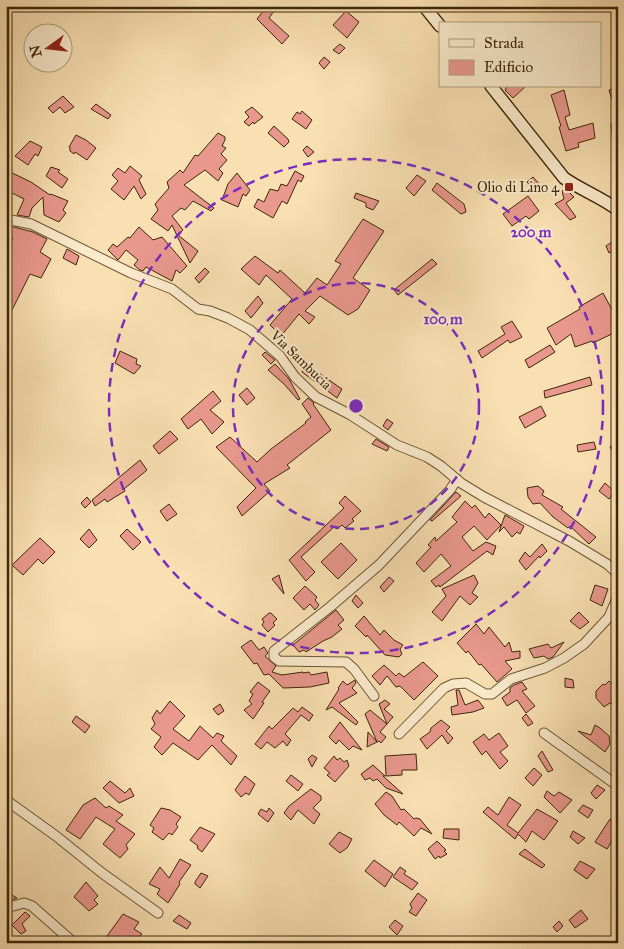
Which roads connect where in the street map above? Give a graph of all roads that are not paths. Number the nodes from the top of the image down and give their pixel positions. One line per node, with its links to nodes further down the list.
1 (424, 6): 2 (street)
2 (439, 25)
3 (493, 88): 4 (street)
4 (618, 210)
5 (6, 219): 6 (street, Via Sambucia)
6 (457, 479): 7 (street, Via Sambucia); 9 (street)
7 (618, 574)
8 (618, 596): 11 (street)
9 (374, 696)
10 (544, 733): 12 (street)
11 (399, 734)
12 (618, 786)
13 (6, 800): 15 (street)
14 (6, 908): 16 (street)
15 (158, 913)
16 (74, 943)

